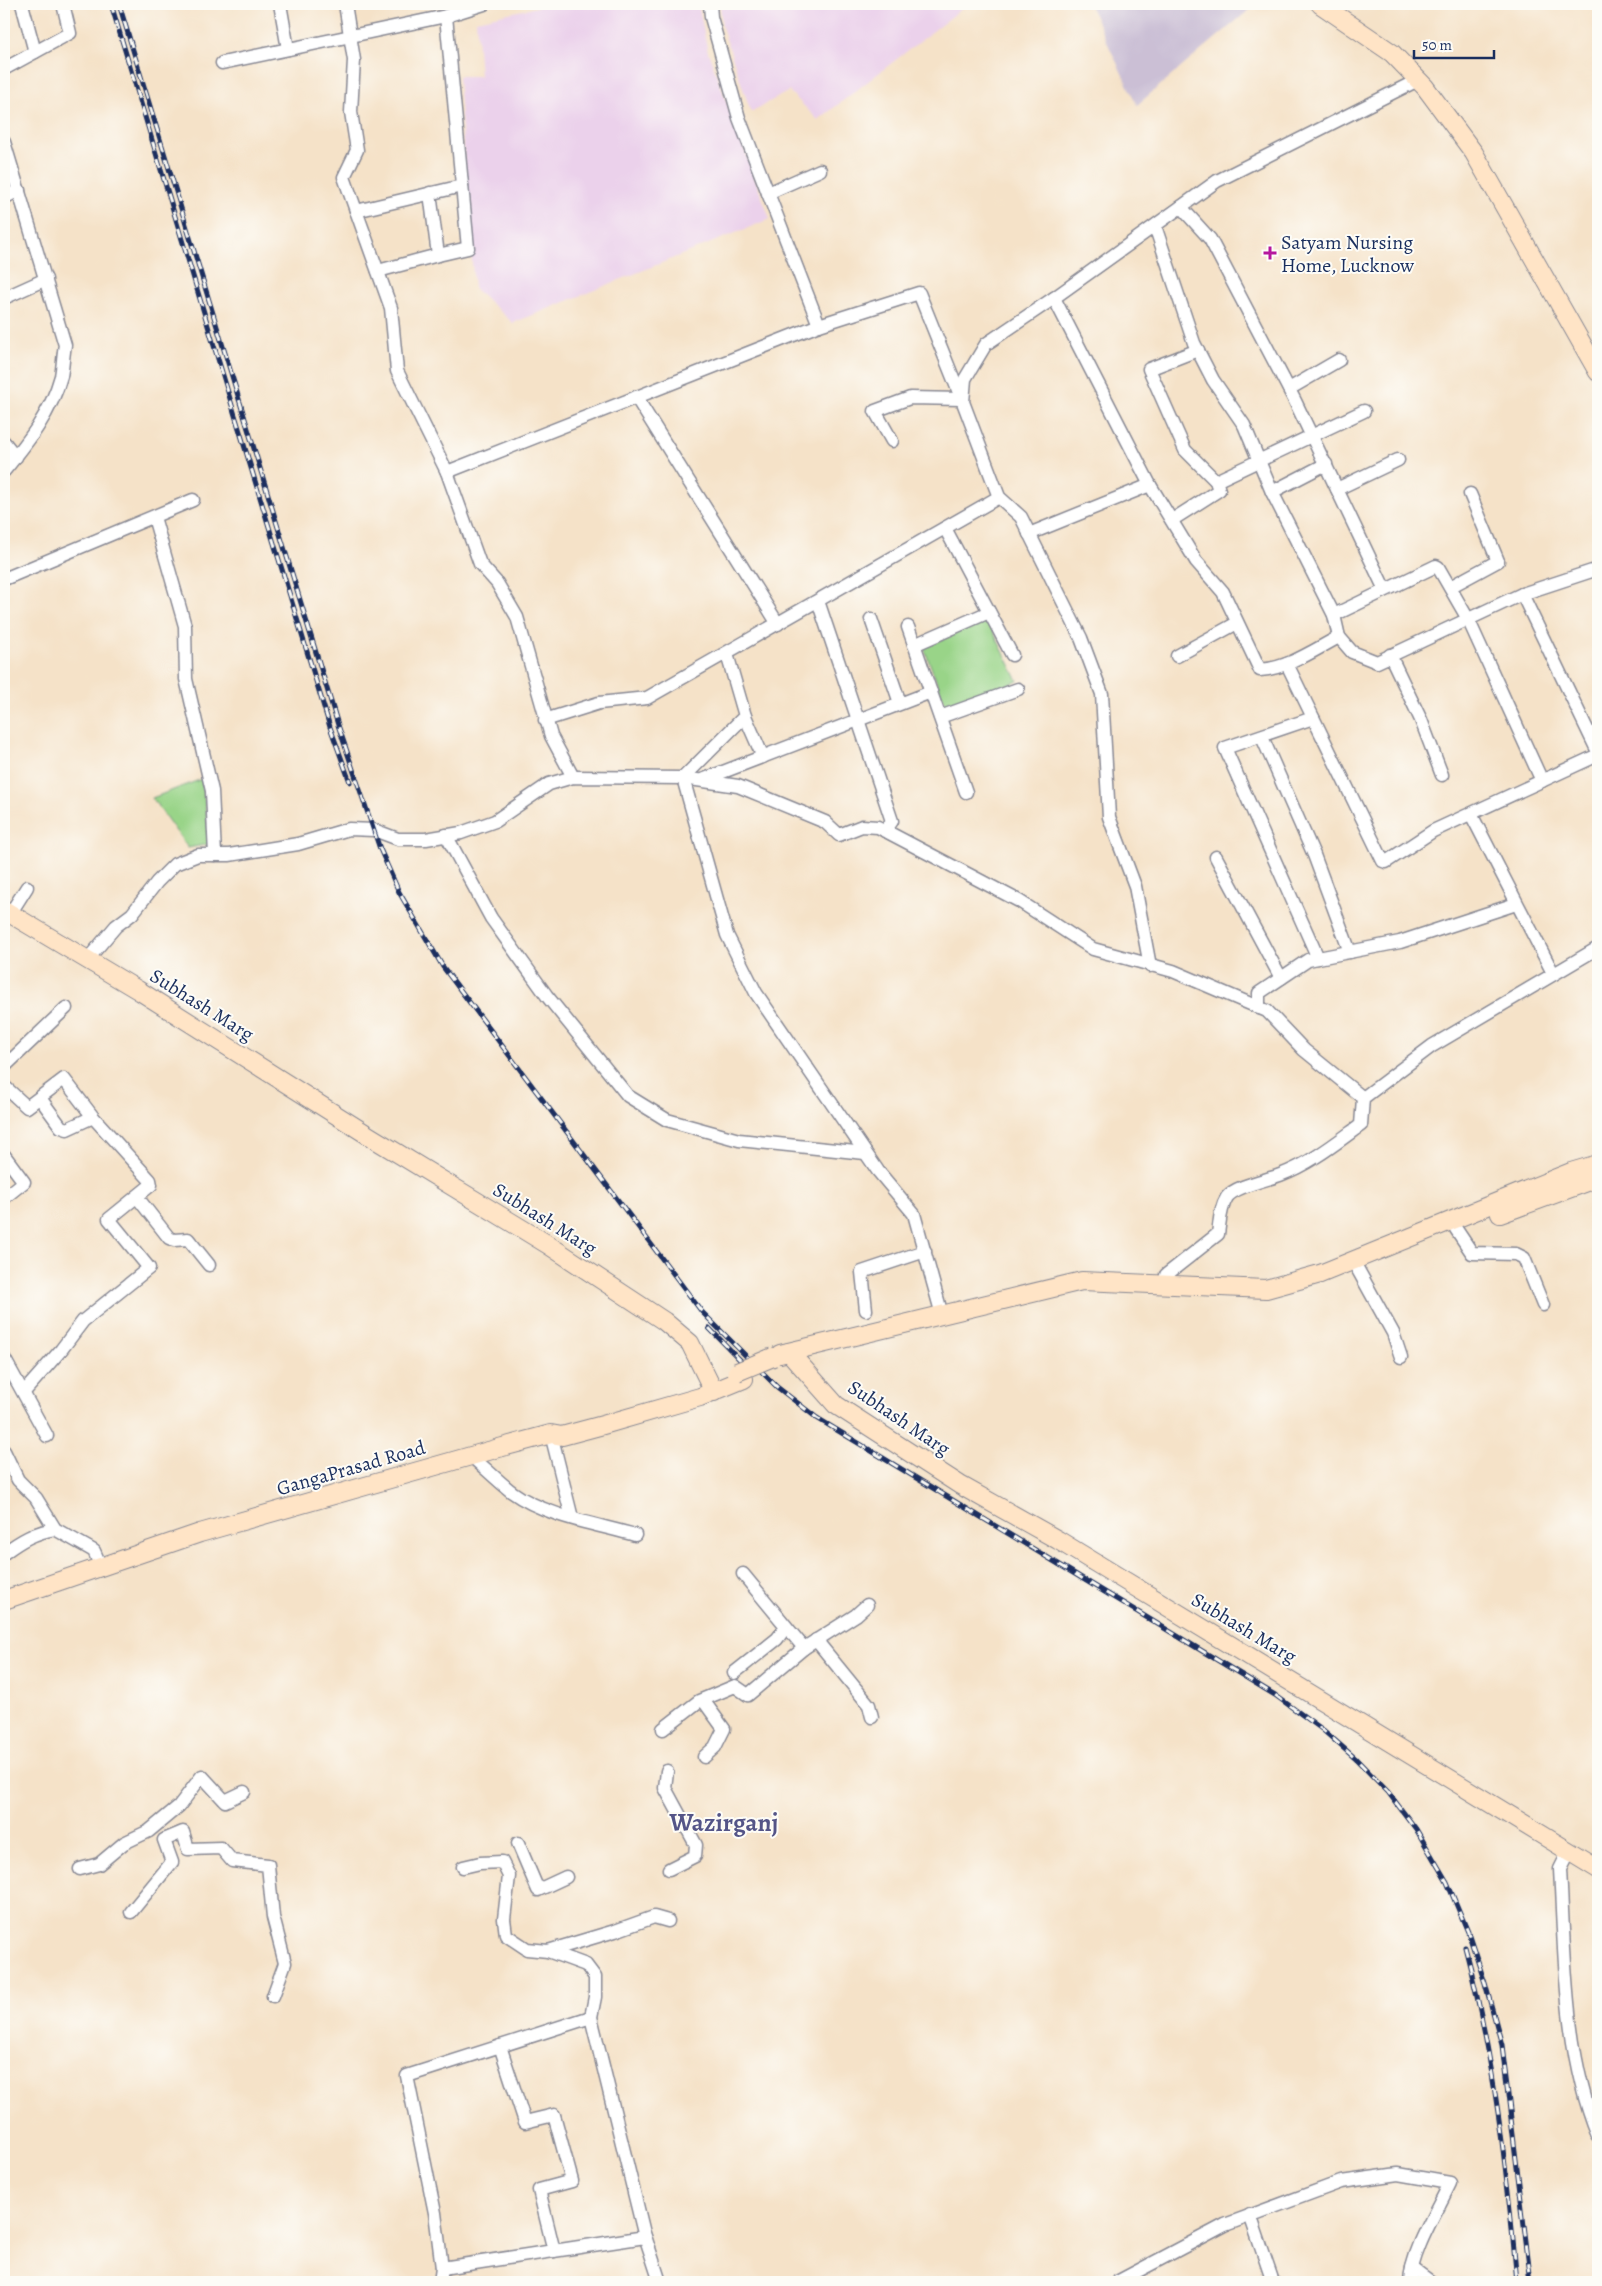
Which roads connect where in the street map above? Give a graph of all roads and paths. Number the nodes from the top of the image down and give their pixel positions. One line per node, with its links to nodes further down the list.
1 (22, 4): 11 (street)
2 (63, 4): 11 (street)
3 (280, 4): 10 (street)
4 (345, 4): 9 (street)
5 (484, 4): 8 (street)
6 (710, 4): 20 (street)
7 (1320, 4): 14 (street)
8 (446, 16): 9 (street); 17 (street)
9 (350, 36): 10 (street); 23 (street)
10 (288, 49): 12 (street)
11 (35, 52): 13 (street)
12 (222, 63)
13 (4, 69)
14 (1418, 80): 22 (street); 33 (street)
15 (4, 142): 18 (street)
16 (820, 170): 20 (street)
17 (462, 186): 19 (street); 25 (street)
18 (18, 190): 21 (street); 27 (street)
19 (430, 193): 23 (street); 25 (street)
20 (768, 193): 30 (street)
21 (4, 198)
22 (1182, 207): 24 (street); 34 (street)
23 (356, 211): 26 (street)
24 (1155, 226): 29 (street); 31 (street)
25 (438, 255): 26 (street)
26 (378, 271): 46 (street)
27 (46, 279): 28 (street); 41 (street)
28 (4, 298)
29 (1054, 298): 36 (street); 48 (street)
30 (819, 325): 35 (street); 36 (street)
31 (1198, 350): 43 (street); 47 (street)
32 (1339, 360): 34 (street)
33 (1598, 372)
34 (1289, 389): 38 (street)
35 (636, 397): 46 (street); 69 (street)
36 (963, 400): 39 (street); 52 (street)
37 (1364, 411): 38 (street)
38 (1312, 436): 43 (street); 44 (street)
39 (892, 441)
40 (4, 442): 41 (street)
41 (16, 457): 45 (street)
42 (1398, 460): 49 (street)
43 (1258, 462): 47 (street); 50 (street)
44 (1326, 464): 49 (street); 50 (street)
45 (4, 471)
46 (447, 472): 84 (street)
47 (1216, 481): 55 (street)
48 (1150, 485): 55 (street); 57 (street)
49 (1338, 489): 61 (street)
50 (1272, 492): 65 (street)
51 (1470, 494): 60 (street)
52 (999, 497): 56 (street); 57 (street)
53 (193, 500): 54 (street)
54 (154, 517): 59 (street); 98 (street)
55 (1172, 520): 68 (street)
56 (945, 528): 63 (street); 64 (street)
57 (1029, 534): 107 (street)
58 (1598, 569): 62 (street)
59 (4, 579)
60 (1450, 587): 61 (street); 67 (street)
61 (1385, 590): 65 (street)
62 (1522, 594): 67 (street); 87 (street)
63 (818, 601): 69 (street); 85 (street)
64 (990, 612): 72 (street); 74 (street)
65 (1334, 615): 71 (street)
66 (871, 619): 80 (street)
67 (1468, 619): 75 (street); 93 (street)
68 (1237, 623): 76 (street); 77 (street)
69 (778, 624): 73 (street)
70 (908, 627): 72 (street)
71 (1339, 637): 75 (street); 77 (street)
72 (914, 645): 79 (street)
73 (727, 654): 81 (street); 84 (street)
74 (1012, 655)
75 (1390, 655): 89 (street)
76 (1177, 656)
77 (1287, 664): 83 (street)
78 (1018, 689): 82 (street)
79 (931, 692): 80 (street); 82 (street)
80 (900, 704): 85 (street)
81 (745, 716): 88 (street); 91 (street)
82 (940, 717): 94 (street)
83 (1313, 718): 86 (street); 95 (street)
84 (545, 720): 90 (street)
85 (858, 720): 88 (street); 96 (street)
86 (1262, 737): 104 (street); 105 (street)
87 (1598, 753): 93 (street)
88 (763, 756): 92 (street)
89 (1442, 775)
90 (573, 777): 91 (street); 97 (street)
91 (683, 778): 92 (street); 117 (street)
92 (701, 780): 96 (street)
93 (1542, 782): 95 (street)
94 (966, 792)
95 (1471, 814): 101 (street)
96 (885, 831): 107 (street)
97 (446, 835): 98 (street); 117 (street)
98 (215, 855): 106 (street)
99 (1216, 857): 109 (street)
100 (27, 887): 102 (street)
101 (1516, 904): 104 (street); 108 (street)
102 (7, 912): 106 (street, Subhash Marg)
103 (1598, 948): 108 (street)
104 (1350, 952): 105 (street)
105 (1318, 958): 109 (street)
106 (87, 960): 134 (street, Subhash Marg)
107 (1150, 966): 111 (street)
108 (1553, 974): 115 (street)
109 (1281, 978): 111 (street)
110 (66, 1008): 112 (street)
111 (1259, 1008): 115 (street)
112 (4, 1067)
113 (4, 1086): 114 (street)
114 (40, 1098): 116 (street); 116 (street)
115 (1363, 1098): 127 (street)
116 (92, 1116): 122 (street)
117 (865, 1153): 124 (street)
118 (4, 1155): 121 (street)
119 (1598, 1164): 127 (street)
120 (1598, 1178): 123 (street)
121 (4, 1198)
122 (137, 1198): 125 (street); 135 (street)
123 (1456, 1229): 126 (street); 128 (street)
124 (924, 1251): 129 (street); 130 (street)
125 (209, 1265)
126 (1357, 1268): 131 (street); 133 (street)
127 (1167, 1285): 130 (street)
128 (1543, 1305)
129 (866, 1310)
130 (942, 1315): 133 (street)
131 (1401, 1357)
132 (4, 1358): 135 (street)
133 (784, 1359): 134 (street); 161 (street, Subhash Marg)
134 (712, 1388): 136 (street, GangaPrasad Road)
135 (24, 1392): 137 (street)
136 (551, 1434): 139 (street, GangaPrasad Road); 140 (street)
137 (47, 1436)
138 (4, 1451): 141 (street)
139 (472, 1456): 140 (street); 144 (street, GangaPrasad Road)
140 (572, 1518): 142 (street)
141 (55, 1529): 143 (street); 144 (street)
142 (635, 1535)
143 (4, 1553)
144 (101, 1566): 146 (street, GangaPrasad Road)
145 (743, 1574): 148 (street)
146 (4, 1600)
147 (867, 1605): 149 (street)
148 (786, 1627): 150 (street); 151 (street)
149 (816, 1640): 150 (street); 153 (street)
150 (804, 1648): 152 (street)
151 (734, 1673)
152 (703, 1700): 154 (street); 155 (street)
153 (872, 1717)
154 (663, 1729)
155 (704, 1758)
156 (668, 1771): 164 (street)
157 (244, 1792): 158 (street)
158 (156, 1825): 159 (street); 163 (street)
159 (164, 1840): 169 (street); 172 (street)
160 (518, 1843): 166 (street)
161 (1570, 1851): 165 (street, Subhash Marg); 175 (street)
162 (463, 1868): 167 (street)
163 (80, 1869)
164 (669, 1869)
165 (1598, 1869)
166 (532, 1872): 167 (street); 168 (street)
167 (509, 1876): 171 (street)
168 (566, 1877)
169 (131, 1912)
170 (668, 1921): 171 (street)
171 (548, 1952): 173 (street)
172 (273, 1996)
173 (591, 2018): 174 (street); 177 (street)
174 (500, 2046): 178 (street); 179 (street)
175 (1598, 2136)
176 (1250, 2215): 180 (street); 183 (street); 184 (street)
177 (646, 2237): 178 (street); 182 (street)
178 (554, 2251): 179 (street)
179 (442, 2268): 181 (street)
180 (1412, 2268): 185 (street); 186 (street)
181 (440, 2282)
182 (660, 2282)
183 (1117, 2282)
184 (1273, 2282)
185 (1410, 2282)
186 (1431, 2282)

